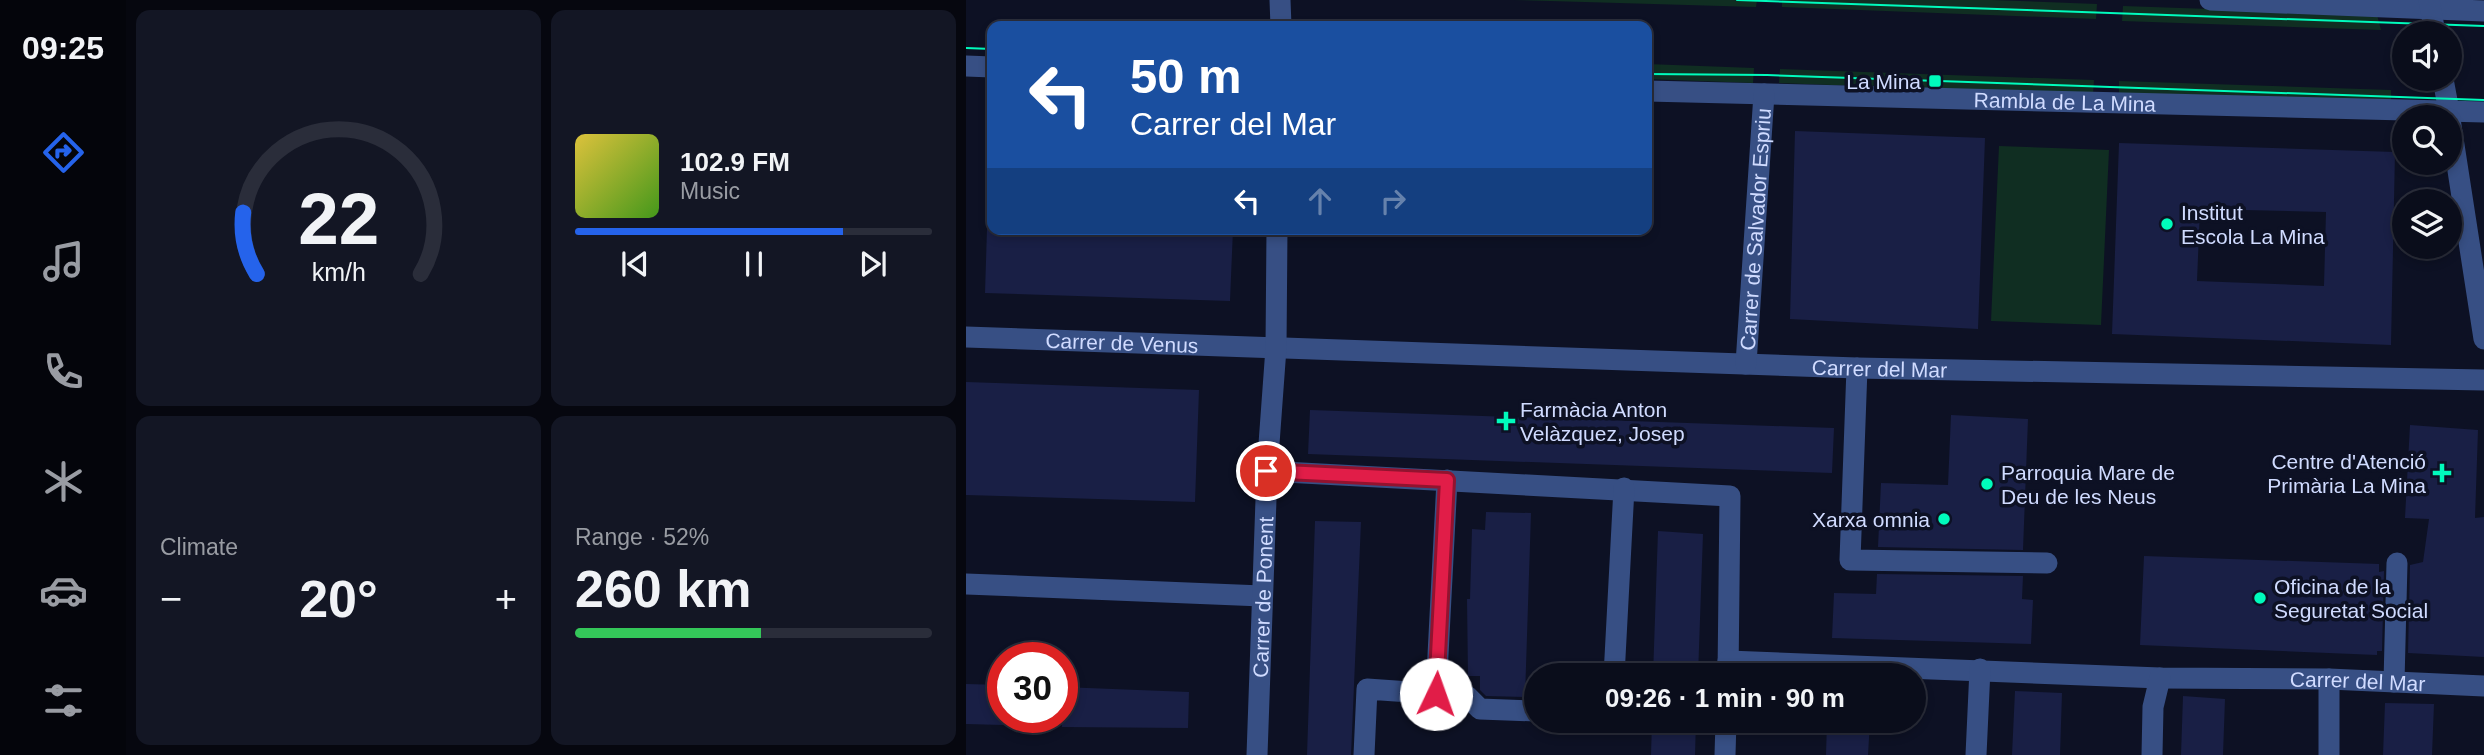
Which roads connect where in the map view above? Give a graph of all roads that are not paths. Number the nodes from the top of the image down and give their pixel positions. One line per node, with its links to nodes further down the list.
1 (1280, 0): 5 (street)
2 (2210, 0): 3 (street)
3 (2430, 4): 4 (street)
4 (2484, 11)
5 (1281, 21)
6 (966, 66): 7 (street)
7 (987, 67)
8 (1652, 91): 9 (street, Rambla de La Mina)
9 (1764, 94): 11 (street, Rambla de La Mina); 18 (street, Carrer de Salvador Espriu)
10 (2484, 112): 12 (street, Rambla de La Mina)
11 (2392, 114)
12 (2462, 115)
13 (2458, 175): 16 (street)
14 (1277, 235): 17 (street, Carrer de Ponent)
15 (966, 337): 17 (street, Carrer de Venus)
16 (2484, 339)
17 (1276, 348): 18 (street, Carrer del Mar); 21 (street, Carrer de Ponent)
18 (1746, 364): 19 (street, Carrer del Mar)
19 (1857, 368): 20 (street, Carrer del Mar); 24 (street)
20 (2484, 380)
21 (1266, 471): 22 (street); 27 (street, Carrer de Ponent)
22 (1447, 480): 23 (street); 36 (street)
23 (1624, 488): 28 (street); 29 (street)
24 (2047, 563)
25 (2398, 564): 34 (street)
26 (966, 584): 27 (street)
27 (1262, 596): 39 (street, Carrer de Ponent)
28 (1615, 663)
29 (1728, 663)
30 (1926, 669): 31 (street, Carrer del Mar)
31 (1980, 669): 32 (street, Carrer del Mar); 42 (street)
32 (2160, 678): 33 (street, Carrer del Mar); 43 (street)
33 (2329, 679): 34 (street, Carrer del Mar); 44 (street)
34 (2394, 681): 35 (street, Carrer del Mar)
35 (2484, 686)
36 (1436, 694): 37 (street); 40 (street)
37 (1524, 711)
38 (1726, 733): 41 (street)
39 (1257, 755)
40 (1364, 755)
41 (1725, 755)
42 (1976, 755)
43 (2152, 755)
44 (2329, 755)

